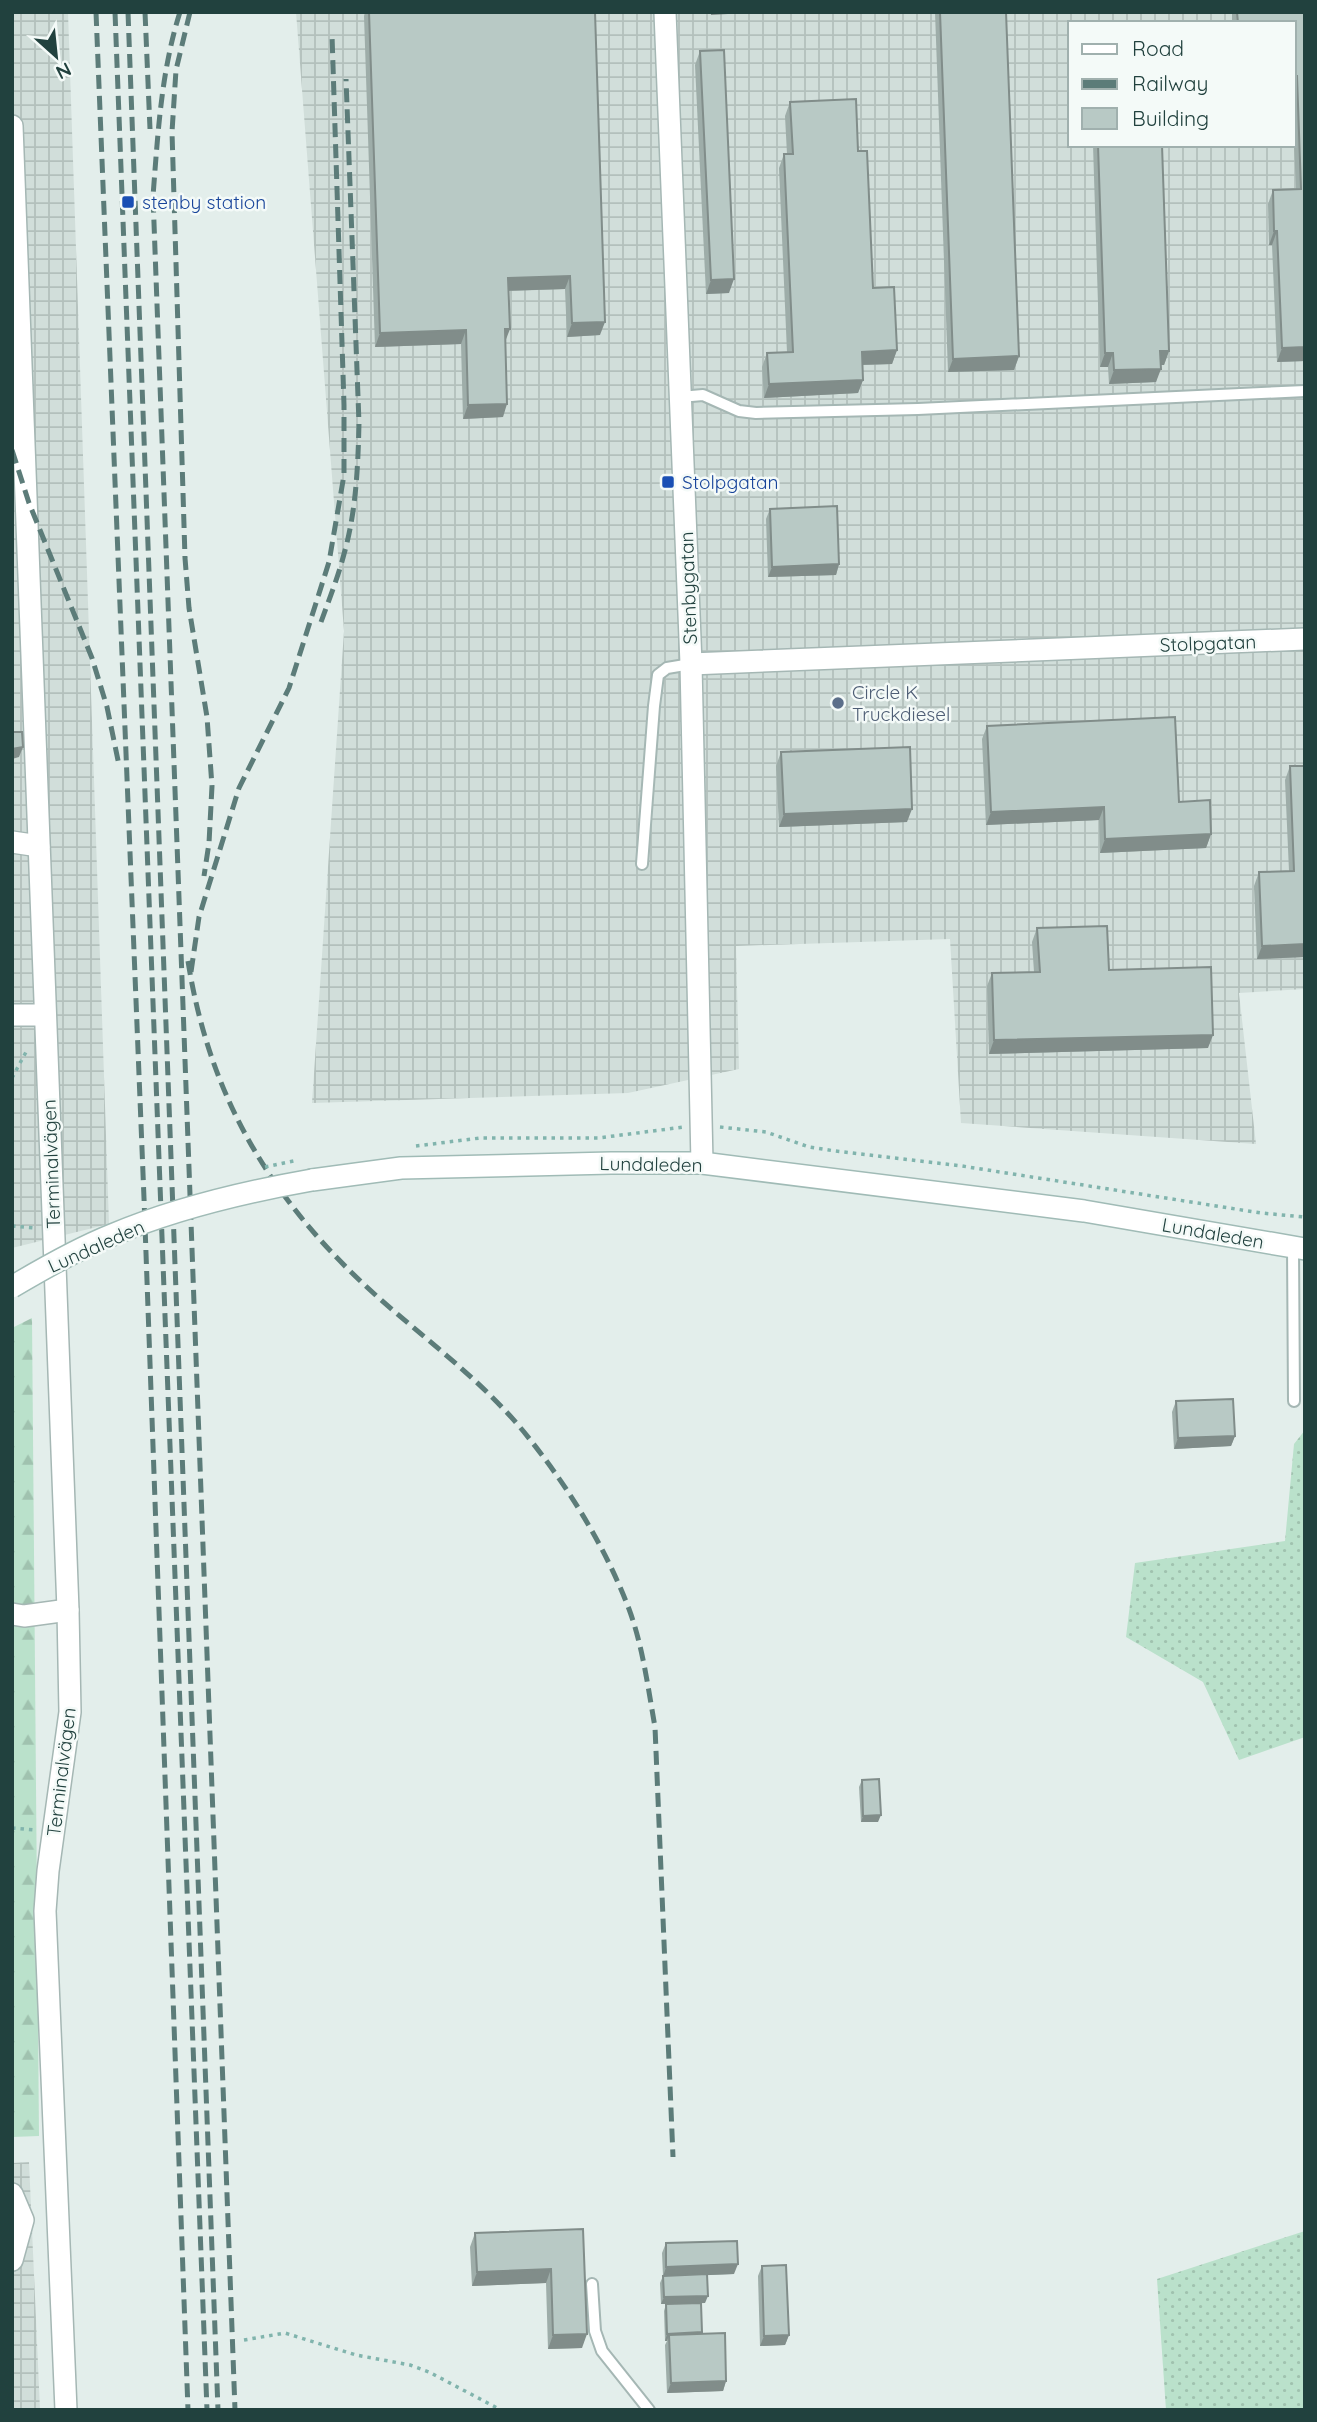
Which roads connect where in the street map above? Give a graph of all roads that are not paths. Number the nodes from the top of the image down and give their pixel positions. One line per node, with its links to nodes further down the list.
1 (665, 12): 5 (street, Stenbygatan)
2 (12, 126): 3 (street, Terminalvägen)
3 (17, 352): 9 (street, Terminalvägen)
4 (1305, 391): 5 (lane)
5 (680, 397): 7 (street, Stenbygatan)
6 (1305, 639): 7 (street, Stolpgatan)
7 (691, 664): 10 (lane); 13 (street, Stenbygatan)
8 (12, 842): 9 (street)
9 (39, 846): 11 (street, Terminalvägen)
10 (642, 864)
11 (45, 1014): 12 (street); 17 (street, Terminalvägen)
12 (12, 1015)
13 (702, 1163): 14 (street, Lundaleden); 15 (street, Lundaleden, bridge)
14 (1299, 1248): 16 (lane)
15 (12, 1287)
16 (1294, 1401)
17 (68, 1610): 18 (street); 22 (street, Terminalvägen)
18 (12, 1614)
19 (12, 2194): 20 (street)
20 (12, 2260)
21 (592, 2284): 23 (lane)
22 (66, 2410)
23 (649, 2410)

